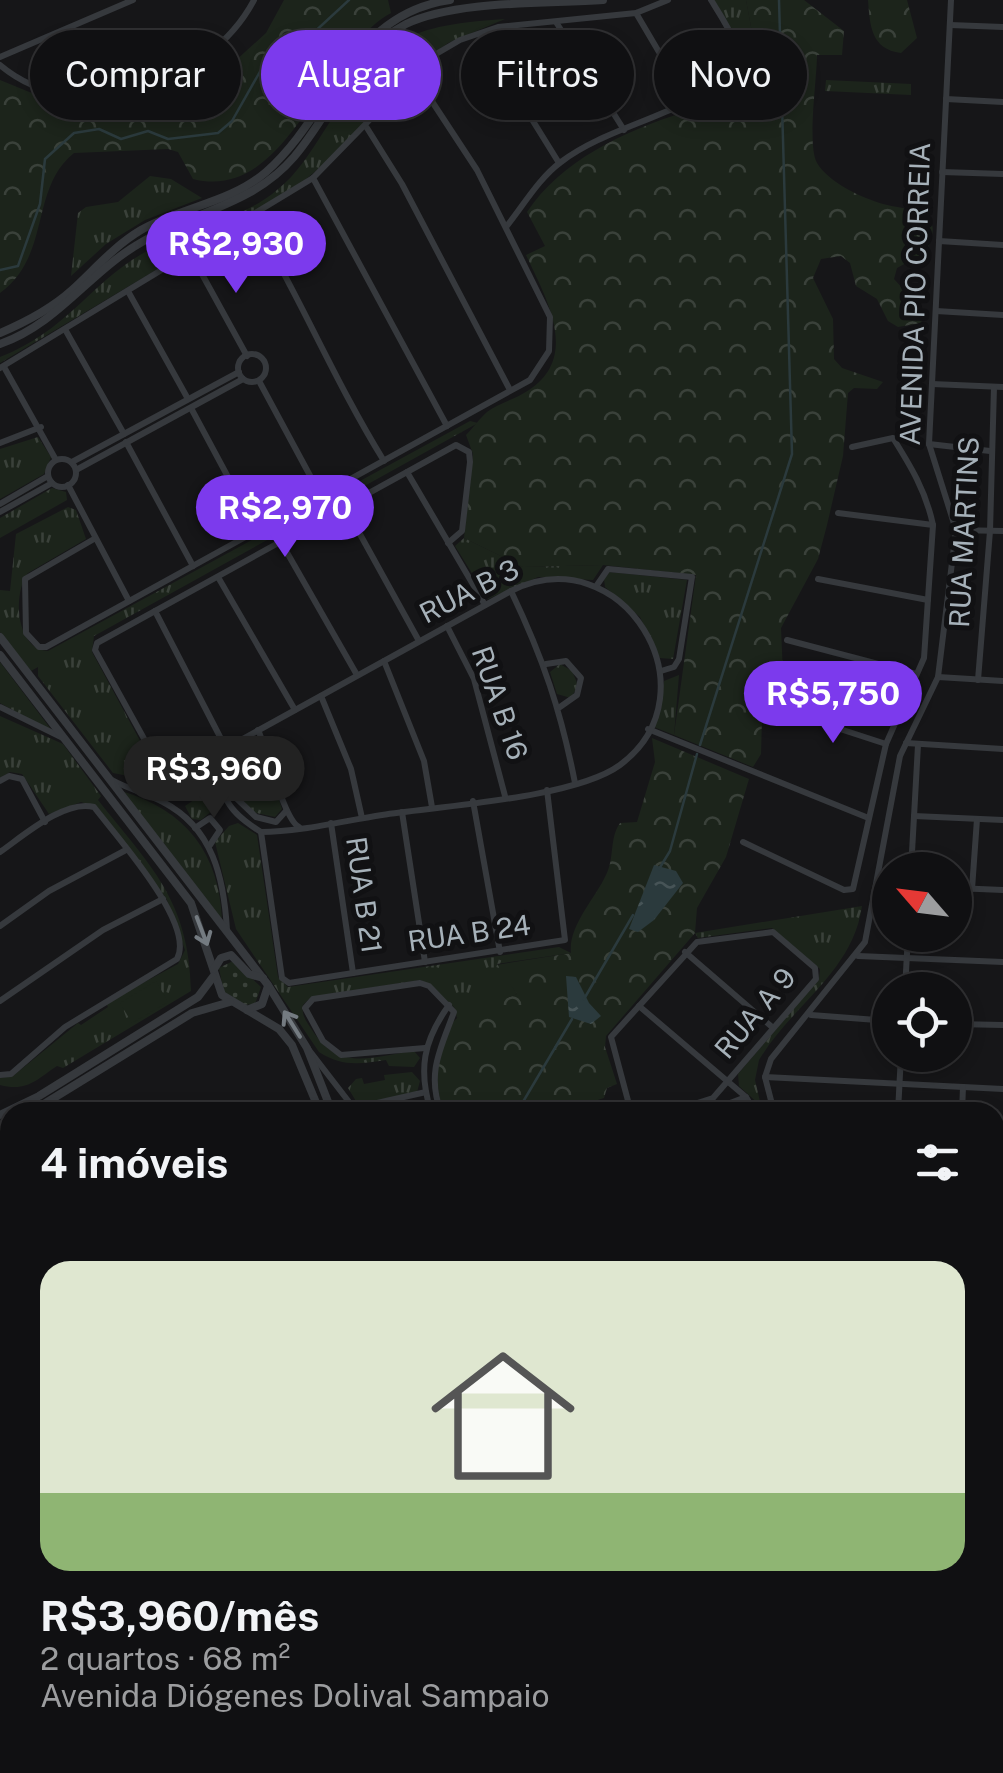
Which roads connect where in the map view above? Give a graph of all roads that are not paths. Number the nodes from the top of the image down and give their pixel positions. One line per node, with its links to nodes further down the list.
1 (133, 0): 15 (street)
2 (254, 0): 15 (street)
3 (450, 0): 37 (street)
4 (602, 0): 38 (street)
5 (668, 0): 8 (street)
6 (711, 0): 13 (street)
7 (950, 0): 10 (street, AVENIDA PIO CORREIA)
8 (636, 13): 9 (street); 14 (street)
9 (556, 22): 12 (street); 23 (street)
10 (950, 24): 11 (street); 16 (street, AVENIDA PIO CORREIA)
11 (1003, 27)
12 (495, 30)
13 (730, 30)
14 (654, 43)
15 (0, 61)
16 (946, 99): 17 (street); 25 (street, AVENIDA PIO CORREIA)
17 (1003, 102)
18 (441, 110): 29 (street)
19 (654, 117): 23 (street)
20 (374, 120): 22 (street)
21 (532, 120): 24 (street)
22 (367, 128): 27 (street); 45 (street)
23 (624, 130): 24 (street)
24 (559, 163): 29 (street)
25 (942, 172): 26 (street); 30 (street, AVENIDA PIO CORREIA)
26 (1003, 174)
27 (314, 178): 28 (street); 47 (street)
28 (253, 218): 32 (street); 55 (street)
29 (506, 227): 45 (street)
30 (939, 241): 31 (street); 34 (street, AVENIDA PIO CORREIA)
31 (1003, 245)
32 (192, 256): 33 (street); 39 (street)
33 (129, 293): 36 (street); 46 (street)
34 (936, 312): 35 (street); 43 (street, AVENIDA PIO CORREIA)
35 (1003, 315)
36 (66, 331): 40 (street); 49 (street)
37 (0, 333)
38 (0, 344)
39 (246, 356): 41 (street); 42 (street)
40 (2, 367): 48 (street)
41 (241, 375): 42 (street); 46 (street)
42 (258, 381): 60 (street)
43 (932, 384): 44 (street); 51 (street, AVENIDA PIO CORREIA)
44 (998, 387): 53 (street, RUA MARTINS)
45 (510, 390): 47 (street)
46 (190, 403): 49 (street); 68 (street)
47 (447, 426): 55 (street)
48 (41, 427): 50 (street); 54 (street)
49 (125, 438): 56 (street); 74 (street)
50 (0, 443)
51 (929, 444): 53 (street); 67 (street, AVENIDA PIO CORREIA)
52 (852, 446): 66 (street)
53 (990, 450): 69 (street, RUA MARTINS)
54 (56, 460): 56 (street); 58 (street)
55 (384, 460): 60 (street)
56 (74, 466): 59 (street)
57 (407, 472): 63 (street); 73 (street); 73 (street)
58 (50, 480): 59 (street); 61 (street)
59 (68, 485): 71 (street)
60 (321, 496): 68 (street)
61 (20, 497): 62 (street); 64 (street)
62 (0, 504)
63 (345, 506): 72 (street); 86 (street)
64 (0, 512)
65 (838, 513): 66 (street)
66 (933, 525): 79 (street)
67 (956, 530): 69 (street); 93 (street, AVENIDA PIO CORREIA)
68 (257, 531): 74 (street)
69 (990, 531): 70 (street); 94 (street, RUA MARTINS)
70 (1003, 531)
71 (94, 539): 80 (street); 80 (street)
72 (281, 541): 75 (street); 92 (street)
73 (448, 542): 81 (street)
74 (193, 566): 80 (street)
75 (218, 576): 82 (street); 98 (street)
76 (818, 579): 79 (street)
77 (596, 585): 78 (street, RUA B 3); 90 (street); 90 (street)
78 (511, 590): 81 (street, RUA B 3); 89 (street)
79 (928, 600): 91 (street)
80 (129, 601)
81 (484, 605): 83 (street, RUA B 3)
82 (155, 611): 108 (street); 108 (street, RUA B 3)
83 (447, 626): 86 (street, RUA B 3); 115 (street, RUA B 16)
84 (0, 636): 111 (street)
85 (787, 640): 91 (street)
86 (419, 642): 88 (street, RUA B 3)
87 (0, 656): 103 (street)
88 (384, 661): 92 (street, RUA B 3); 117 (street)
89 (546, 664): 97 (street); 97 (street)
90 (662, 670): 101 (street)
91 (916, 674): 105 (street)
92 (358, 675): 96 (street, RUA B 3)
93 (938, 677): 94 (street); 106 (street, AVENIDA PIO CORREIA)
94 (978, 680): 95 (street)
95 (1003, 681)
96 (320, 696): 98 (street, RUA B 3); 122 (street)
97 (560, 707): 113 (street)
98 (294, 710): 102 (street, RUA B 3)
99 (3, 711): 103 (street)
100 (791, 713): 105 (street)
101 (648, 729): 113 (street); 121 (street)
102 (258, 730): 104 (street); 108 (street, RUA B 3)
103 (65, 739): 149 (street, one-way to 149)
104 (263, 740): 110 (street); 118 (street)
105 (886, 744): 121 (street)
106 (906, 744): 107 (street); 134 (street, AVENIDA PIO CORREIA)
107 (918, 744): 109 (street); 120 (street)
108 (229, 746): 110 (street); 129 (street)
109 (1003, 749)
110 (234, 764): 118 (street)
111 (107, 777): 128 (street); 141 (street)
112 (0, 781): 125 (street)
113 (575, 784): 114 (street)
114 (547, 790): 115 (street); 142 (street, RUA B 24)
115 (505, 796): 116 (street)
116 (473, 801): 117 (street); 142 (street)
117 (432, 807): 119 (street)
118 (286, 811): 127 (street)
119 (402, 812): 122 (street); 147 (street)
120 (914, 816): 123 (street); 135 (street)
121 (866, 817): 130 (street)
122 (362, 818): 126 (street)
123 (977, 818): 124 (street); 136 (street)
124 (1003, 820)
125 (45, 822): 132 (street); 133 (street)
126 (331, 822): 127 (street); 151 (street, RUA B 21)
127 (299, 827): 129 (street)
128 (195, 828): 131 (street); 131 (street)
129 (261, 832): 151 (street, RUA B 24)
130 (743, 842)
131 (209, 846): 141 (street)
132 (126, 850): 138 (street); 140 (street)
133 (0, 852)
134 (881, 852)
135 (912, 852)
136 (972, 889): 137 (street)
137 (1003, 890)
138 (163, 899): 153 (street); 166 (street)
139 (872, 913): 145 (street, AVENIDA PIO CORREIA)
140 (0, 926)
141 (227, 931): 152 (street)
142 (500, 952): 147 (street, RUA B 24)
143 (685, 952): 156 (street); 162 (street); 162 (street, RUA A 9)
144 (907, 952): 146 (street)
145 (858, 956): 146 (street); 158 (street, AVENIDA PIO CORREIA)
146 (907, 956): 148 (street); 150 (street)
147 (425, 962): 151 (street, RUA B 24)
148 (1003, 962)
149 (215, 971): 152 (street); 154 (street); 175 (street)
150 (906, 972)
151 (353, 973)
152 (265, 981): 157 (street); 163 (street, one-way to 152)
153 (0, 1001)
154 (230, 1002): 157 (street); 176 (street)
155 (448, 1005): 164 (street); 164 (street); 172 (street)
156 (638, 1006): 168 (street); 183 (street)
157 (247, 1010): 177 (street)
158 (810, 1016): 159 (street); 167 (street, AVENIDA PIO CORREIA)
159 (872, 1020)
160 (972, 1024): 161 (street)
161 (1003, 1025)
162 (772, 1028): 168 (street, RUA A 9)
163 (307, 1048): 178 (street); 179 (street)
164 (425, 1048): 173 (street)
165 (900, 1072): 169 (street)
166 (1, 1075)
167 (765, 1077): 169 (street); 187 (street)
168 (727, 1082): 174 (street); 184 (street, RUA A 9)
169 (900, 1084): 170 (street); 188 (street)
170 (963, 1087): 171 (street); 189 (street)
171 (1003, 1089)
172 (435, 1090): 173 (street); 182 (street)
173 (426, 1092): 180 (street); 181 (street)
174 (746, 1097): 185 (street); 186 (street)
175 (26, 1102)
176 (47, 1102)
177 (316, 1102)
178 (328, 1102)
179 (350, 1102)
180 (402, 1102)
181 (432, 1102)
182 (436, 1102)
183 (627, 1102)
184 (702, 1102)
185 (733, 1102)
186 (749, 1102)
187 (771, 1102)
188 (899, 1102)
189 (962, 1102)

